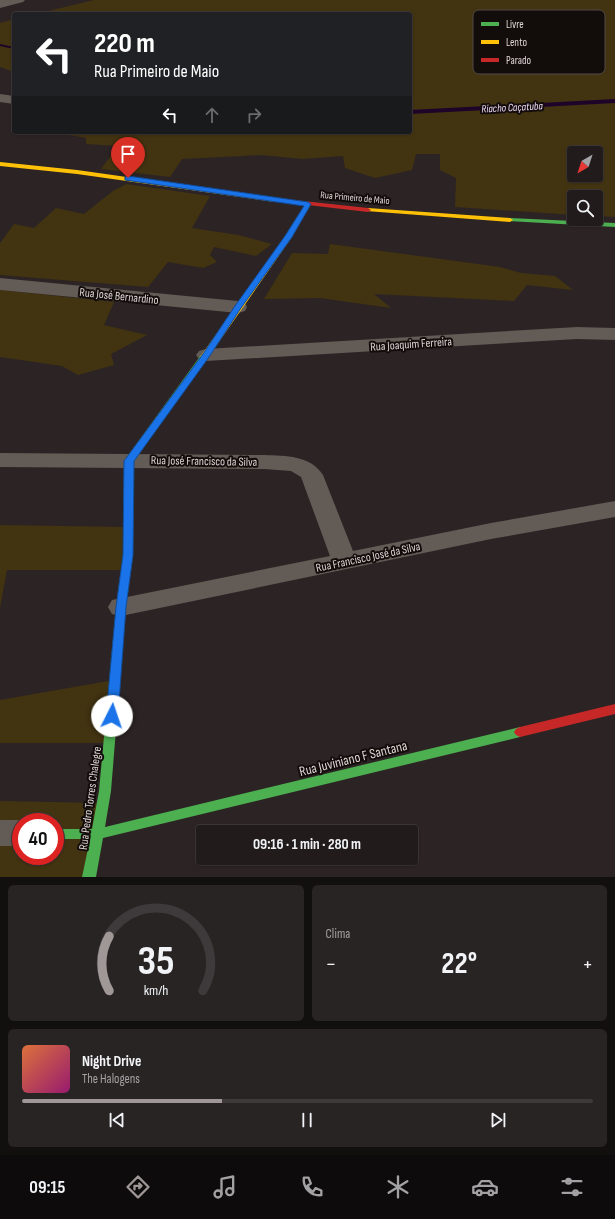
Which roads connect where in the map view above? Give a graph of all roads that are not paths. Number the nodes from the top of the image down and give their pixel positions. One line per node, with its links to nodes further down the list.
1 (18, 0): 2 (street)
2 (0, 4)
3 (0, 98): 4 (street)
4 (12, 100)
5 (0, 164): 6 (street, Rua Primeiro de Maio)
6 (308, 204): 7 (street, Rua Primeiro de Maio); 9 (street)
7 (615, 225)
8 (0, 284): 9 (street, Rua José Bernardino)
9 (238, 307): 11 (street)
10 (615, 334): 11 (street, Rua Joaquim Ferreira)
11 (206, 355): 13 (street)
12 (0, 460): 13 (street, Rua José Francisco da Silva)
13 (129, 461): 15 (street, Rua José Francisco da Silva); 16 (street, Rua Pedro Torres Chalegre)
14 (615, 509): 15 (street, Rua Francisco José da Silva)
15 (345, 562): 16 (street, Rua Francisco José da Silva)
16 (121, 607): 21 (street, Rua Pedro Torres Chalegre)
17 (615, 709): 21 (street, Rua Juviniano F Santana)
18 (0, 833): 19 (street)
19 (12, 833)
20 (64, 834): 21 (street, Rua Juviniano F Santana)
21 (98, 834): 22 (street, Rua Pedro Torres Chalegre)
22 (89, 877)

